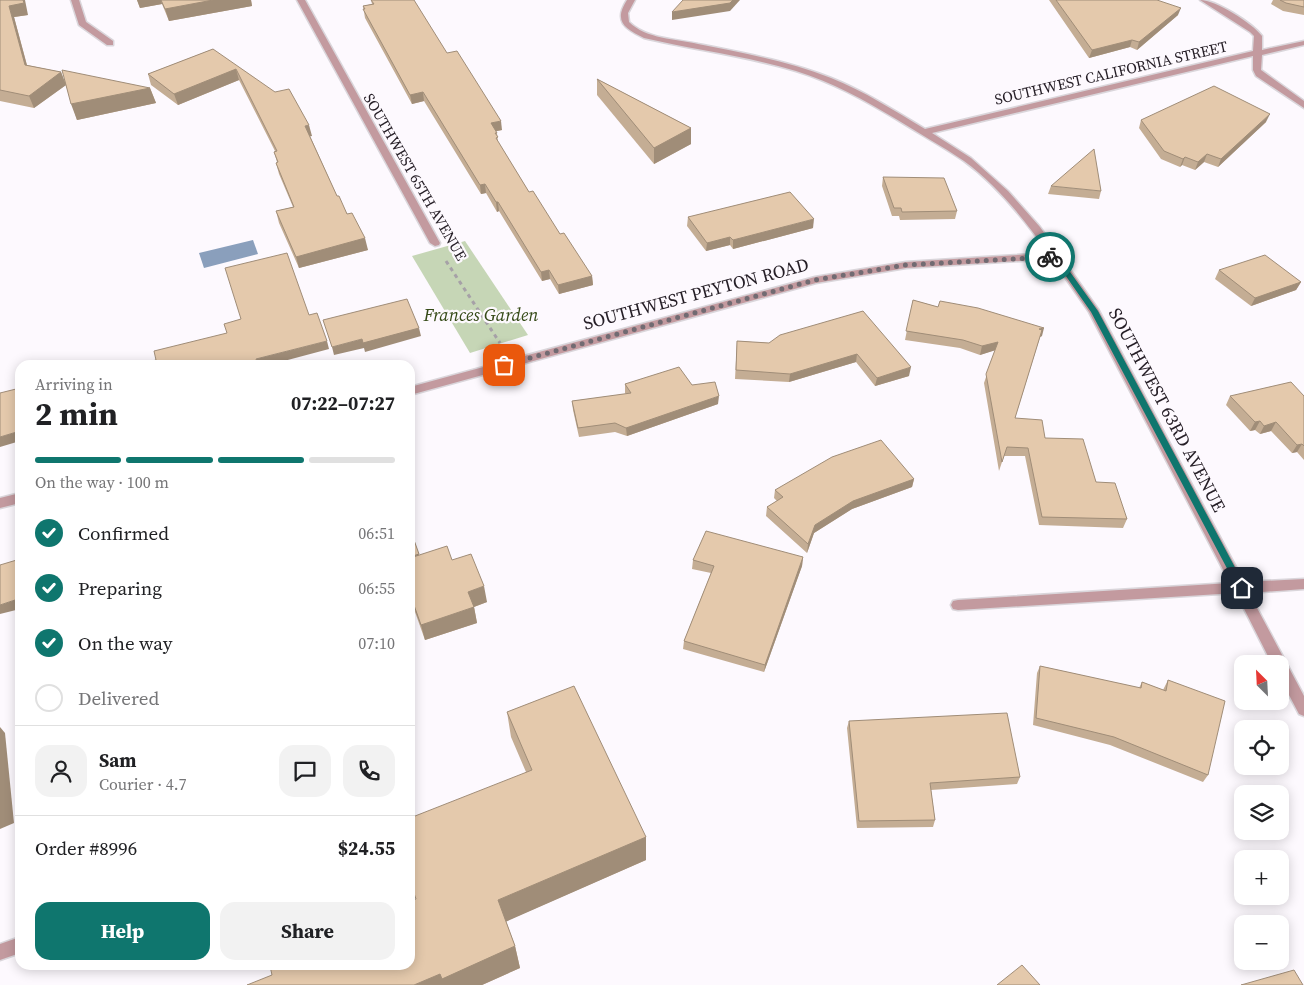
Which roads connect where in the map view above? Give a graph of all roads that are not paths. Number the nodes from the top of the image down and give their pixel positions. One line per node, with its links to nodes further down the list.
1 (75, 0): 5 (street)
2 (301, 0): 10 (street, SOUTHWEST 65TH AVENUE)
3 (631, 0): 9 (street, SOUTHWEST 63RD AVENUE)
4 (1204, 0): 7 (street)
5 (110, 43)
6 (1304, 43): 7 (street, SOUTHWEST CALIFORNIA STREET)
7 (1258, 53): 8 (street); 9 (street, SOUTHWEST CALIFORNIA STREET)
8 (1304, 105)
9 (924, 132): 11 (street, SOUTHWEST 63RD AVENUE)
10 (435, 243)
11 (1056, 256): 12 (street, SOUTHWEST PEYTON ROAD); 16 (street, SOUTHWEST 63RD AVENUE)
12 (415, 390)
13 (15, 499): 14 (street)
14 (0, 503)
15 (1304, 584): 16 (street)
16 (1242, 588): 17 (street); 18 (street, SOUTHWEST 63RD AVENUE)
17 (958, 605)
18 (1304, 710)
19 (15, 947): 20 (street)
20 (0, 952)

